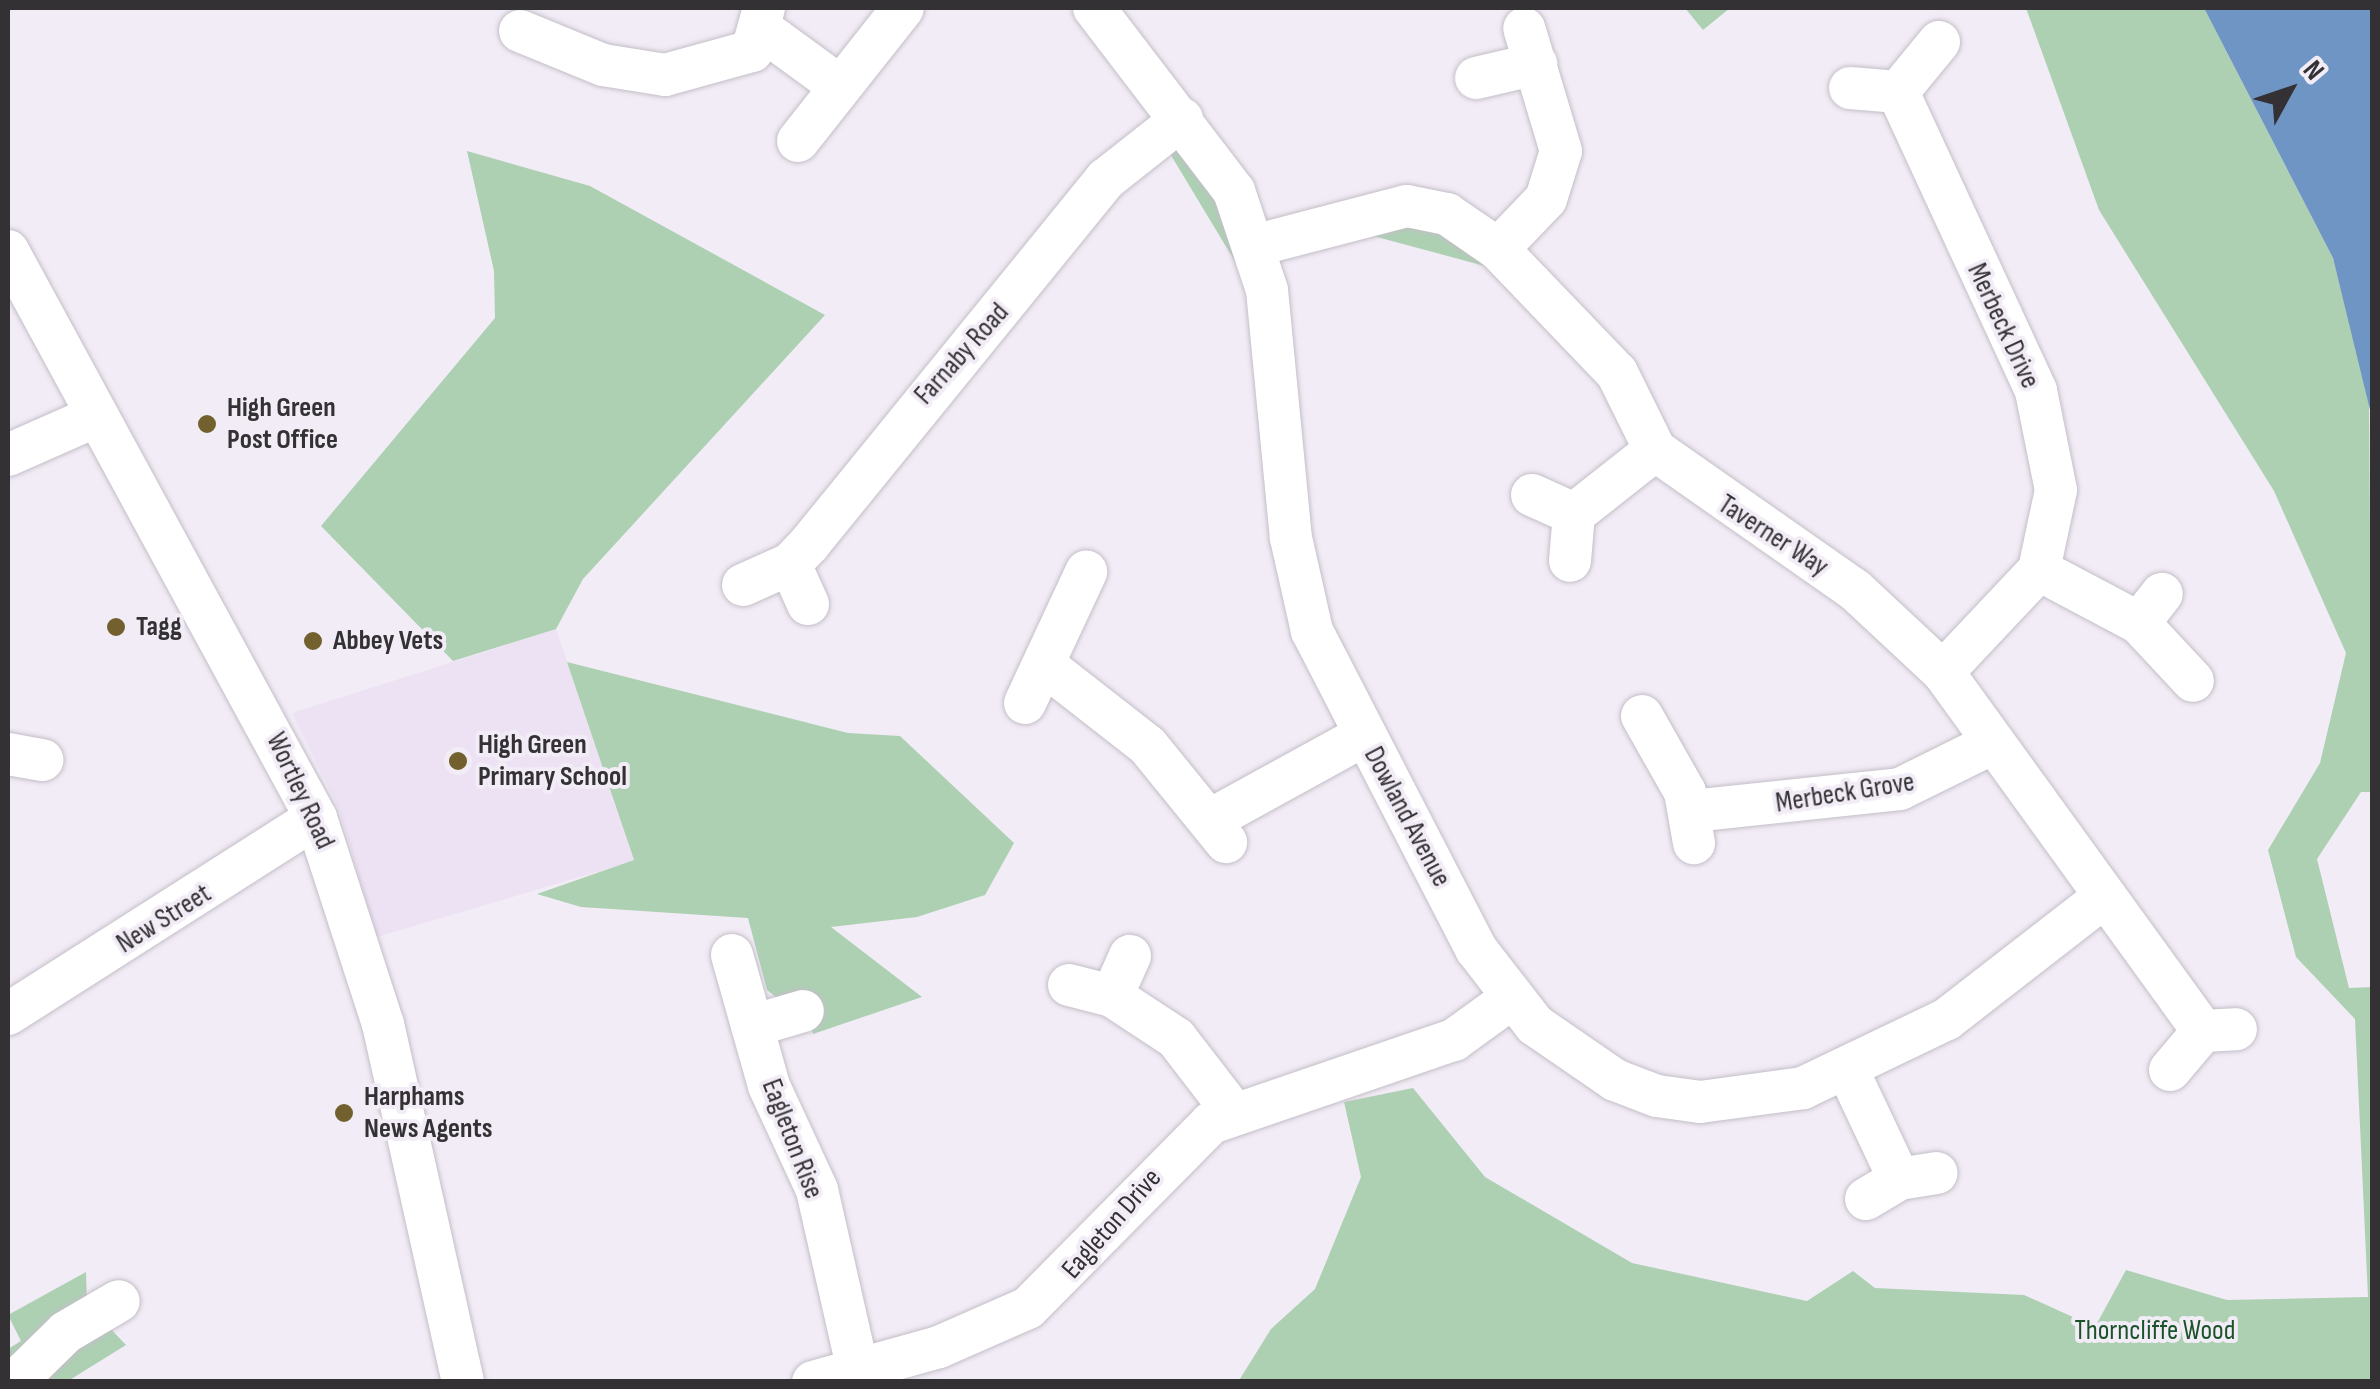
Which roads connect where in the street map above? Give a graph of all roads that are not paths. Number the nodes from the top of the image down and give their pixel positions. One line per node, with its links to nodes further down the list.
1 (903, 8): 7 (street)
2 (1094, 8): 10 (street, Dowland Avenue)
3 (764, 19): 4 (street); 7 (street)
4 (550, 31)
5 (1940, 42): 9 (street)
6 (1476, 78): 13 (street)
7 (838, 85): 11 (street)
8 (1850, 88): 9 (street)
9 (1898, 92): 22 (street, Merbeck Drive)
10 (1182, 119): 12 (street, Dowland Avenue); 21 (street, Farnaby Road)
11 (798, 141)
12 (1256, 246): 13 (street, Taverner Way); 29 (street, Dowland Avenue)
13 (1498, 249): 16 (street, Taverner Way)
14 (8, 251): 15 (street, Wortley Road)
15 (94, 417): 17 (street); 31 (street, Wortley Road)
16 (1655, 450): 19 (street); 26 (street, Taverner Way)
17 (8, 454)
18 (1532, 494): 19 (street)
19 (1574, 514): 20 (street)
20 (1570, 561)
21 (790, 564): 24 (street, Farnaby Road); 25 (street)
22 (2039, 570): 26 (street); 27 (street)
23 (1086, 572): 29 (street)
24 (743, 585)
25 (808, 604)
26 (1943, 672): 30 (street, Taverner Way)
27 (2193, 681)
28 (1642, 716): 30 (street, Merbeck Grove)
29 (1364, 736): 37 (street, Dowland Avenue)
30 (1989, 745): 32 (street, Taverner Way)
31 (316, 818): 39 (street, New Street); 48 (street, Wortley Road)
32 (2099, 901): 41 (street, Taverner Way); 42 (street, Dowland Avenue)
33 (732, 954): 40 (street, Eagleton Rise)
34 (1130, 956): 36 (street)
35 (1068, 985): 36 (street)
36 (1112, 996): 43 (street)
37 (1509, 1000): 42 (street, Dowland Avenue); 43 (street, Eagleton Drive)
38 (804, 1011): 40 (street)
39 (8, 1014)
40 (752, 1026): 46 (street, Eagleton Rise)
41 (2170, 1070)
42 (1849, 1073): 44 (street)
43 (1233, 1112): 46 (street, Eagleton Drive)
44 (1901, 1184)
45 (119, 1301): 47 (street)
46 (858, 1370): 49 (street, Eagleton Drive)
47 (15, 1382)
48 (463, 1382)
49 (813, 1382)

